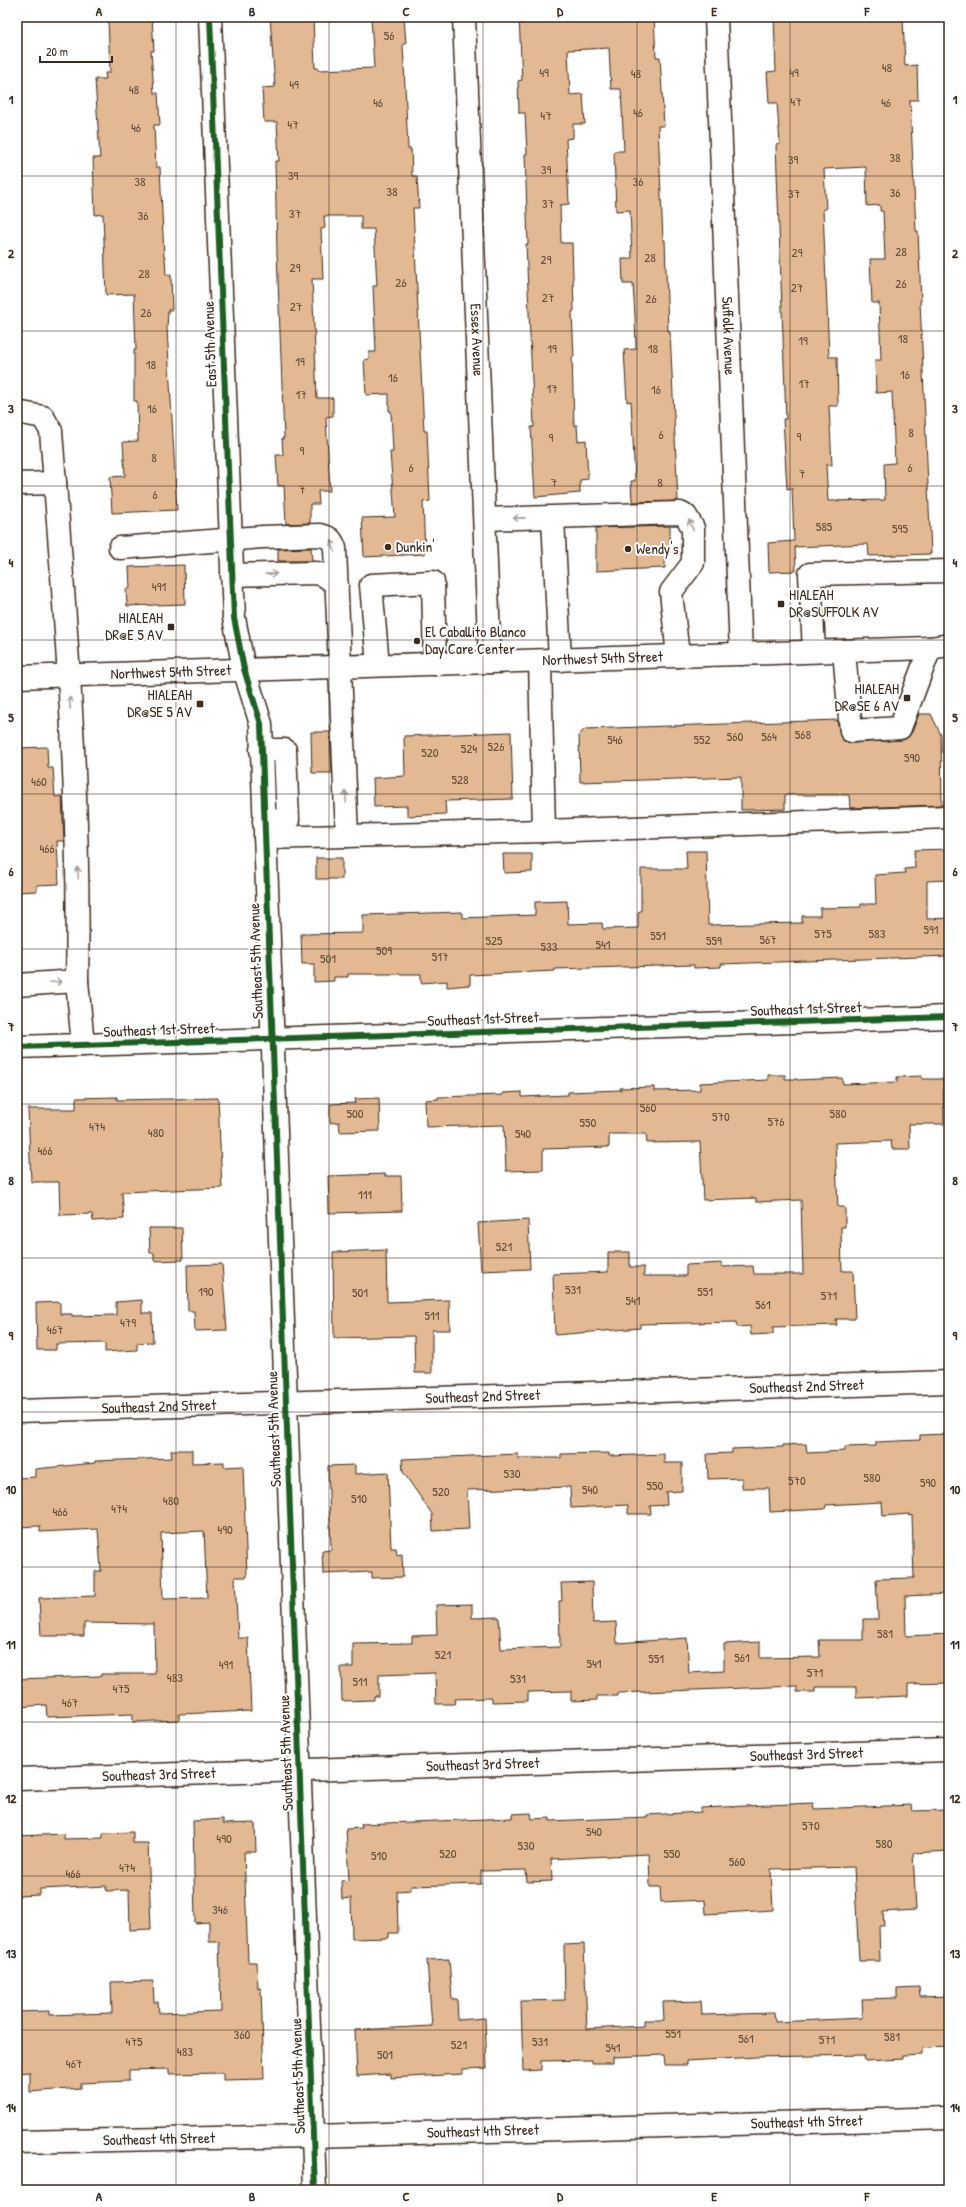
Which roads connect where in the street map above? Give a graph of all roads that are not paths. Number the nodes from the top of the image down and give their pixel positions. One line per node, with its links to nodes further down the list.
1 (210, 17): 9 (street, East 5th Avenue)
2 (464, 17): 8 (street, Essex Avenue)
3 (716, 17): 17 (street, Suffolk Avenue)
4 (17, 412): 5 (street)
5 (55, 483): 6 (street); 25 (street)
6 (17, 484)
7 (553, 518): 8 (street, one-way to 8); 18 (street, one-way to 7); 19 (street)
8 (485, 519): 20 (street, Essex Avenue)
9 (231, 539): 10 (street); 12 (street, East 5th Avenue); 13 (street, one-way to 9)
10 (120, 548)
11 (949, 571): 15 (street)
12 (232, 575): 13 (street, one-way to 13); 24 (street, East 5th Avenue)
13 (336, 585): 23 (street)
14 (939, 646): 16 (street, Northwest 54th Street); 16 (street)
15 (814, 651): 16 (street, Northwest 54th Street); 17 (street, Northwest 54th Street)
16 (844, 651)
17 (741, 654): 18 (street, Northwest 54th Street)
18 (678, 656): 19 (street, Northwest 54th Street)
19 (550, 660): 20 (street, Northwest 54th Street); 29 (street)
20 (490, 662): 21 (street, Northwest 54th Street)
21 (435, 664): 22 (street, Northwest 54th Street); 22 (street)
22 (378, 665): 23 (street, Northwest 54th Street)
23 (339, 666): 24 (street, Northwest 54th Street); 30 (street, one-way to 23)
24 (244, 669): 25 (street, Northwest 54th Street); 28 (street, Southeast 5th Avenue)
25 (69, 675): 26 (street, Northwest 54th Street); 31 (street, one-way to 25)
26 (17, 677)
27 (949, 817): 29 (street)
28 (265, 830): 30 (street); 34 (street, Southeast 5th Avenue)
29 (544, 830): 30 (street)
30 (347, 836)
31 (77, 981): 32 (street, one-way to 31); 35 (street)
32 (17, 985)
33 (949, 1017): 34 (street, Southeast 1st Street)
34 (272, 1039): 35 (street, Southeast 1st Street); 38 (street, Southeast 5th Avenue)
35 (83, 1045): 36 (street, Southeast 1st Street)
36 (17, 1047)
37 (949, 1382): 38 (street, Southeast 2nd Street)
38 (286, 1404): 39 (street, Southeast 2nd Street); 41 (street, Southeast 5th Avenue)
39 (17, 1411)
40 (949, 1750): 41 (street, Southeast 3rd Street)
41 (300, 1771): 42 (street, Southeast 3rd Street); 44 (street, Southeast 5th Avenue)
42 (17, 1779)
43 (949, 2118): 44 (street, Southeast 4th Street)
44 (313, 2136): 45 (street, Southeast 4th Street); 46 (street, Southeast 5th Avenue)
45 (17, 2142)
46 (315, 2190)

